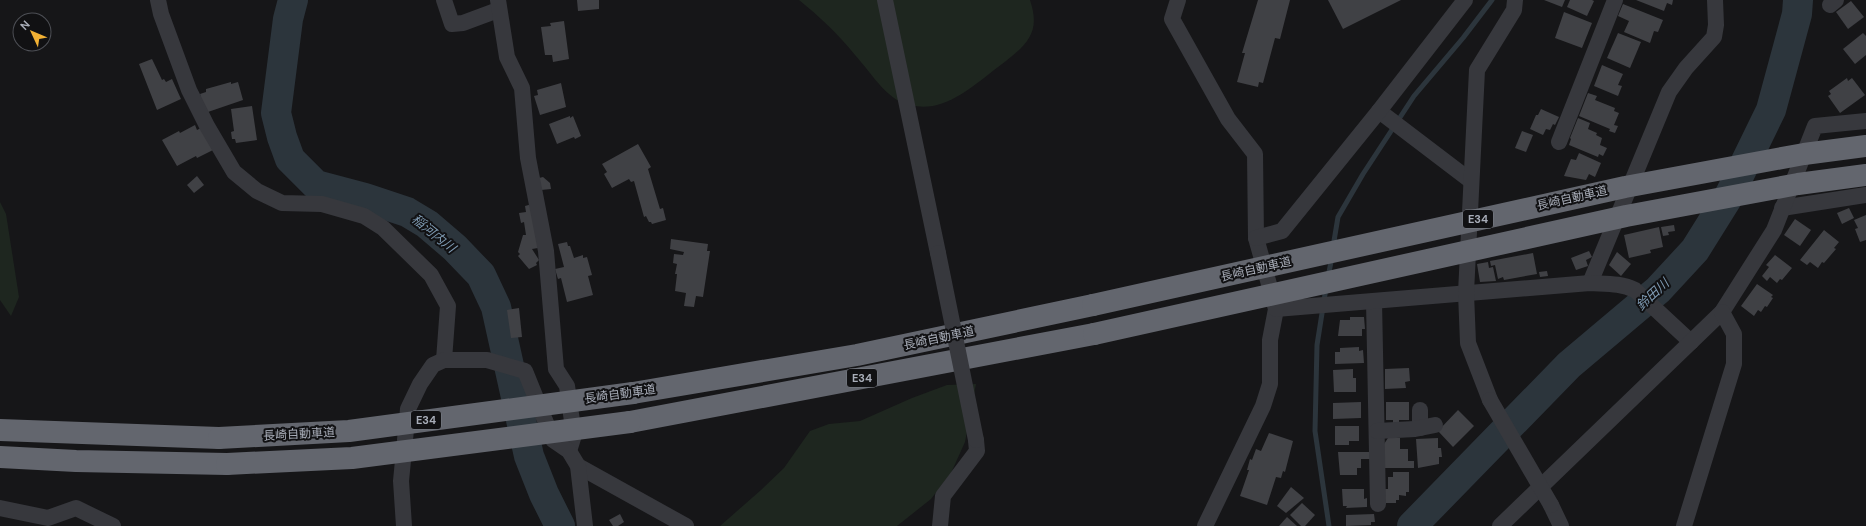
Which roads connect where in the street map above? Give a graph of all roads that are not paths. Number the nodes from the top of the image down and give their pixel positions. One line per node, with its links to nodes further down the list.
1 (158, 0): 25 (street)
2 (444, 0): 9 (street)
3 (885, 0): 38 (street, bridge)
4 (1178, 0): 18 (street)
5 (1465, 0): 10 (street)
6 (1515, 0): 15 (street)
7 (1615, 0): 12 (street)
8 (1715, 0): 19 (street)
9 (498, 5): 29 (street)
10 (1384, 114): 15 (street); 18 (street)
11 (1866, 121): 17 (street)
12 (1559, 142)
13 (1866, 146): 27 (highway, 長崎自動車道 / E34, bridge)
14 (1866, 175): 30 (highway, 長崎自動車道 / E34, bridge)
15 (1471, 181): 20 (street)
16 (1866, 195): 17 (street)
17 (1782, 208): 23 (street)
18 (1256, 238): 22 (street)
19 (1590, 283): 20 (street); 24 (street)
20 (1466, 293): 21 (street); 41 (street, bridge)
21 (1374, 301): 22 (street); 28 (street)
22 (1276, 309): 39 (street)
23 (1722, 312): 24 (street); 42 (street)
24 (1685, 337): 40 (street)
25 (444, 360): 29 (street); 35 (street)
26 (1420, 410): 28 (street)
27 (0, 430)
28 (1376, 431): 32 (street)
29 (570, 451): 31 (street)
30 (0, 457)
31 (578, 466): 36 (street); 37 (street)
32 (1378, 504)
33 (0, 508): 34 (street)
34 (113, 526)
35 (404, 526)
36 (585, 526)
37 (686, 526)
38 (940, 526)
39 (1205, 526)
40 (1500, 526)
41 (1561, 526)
42 (1684, 526)

